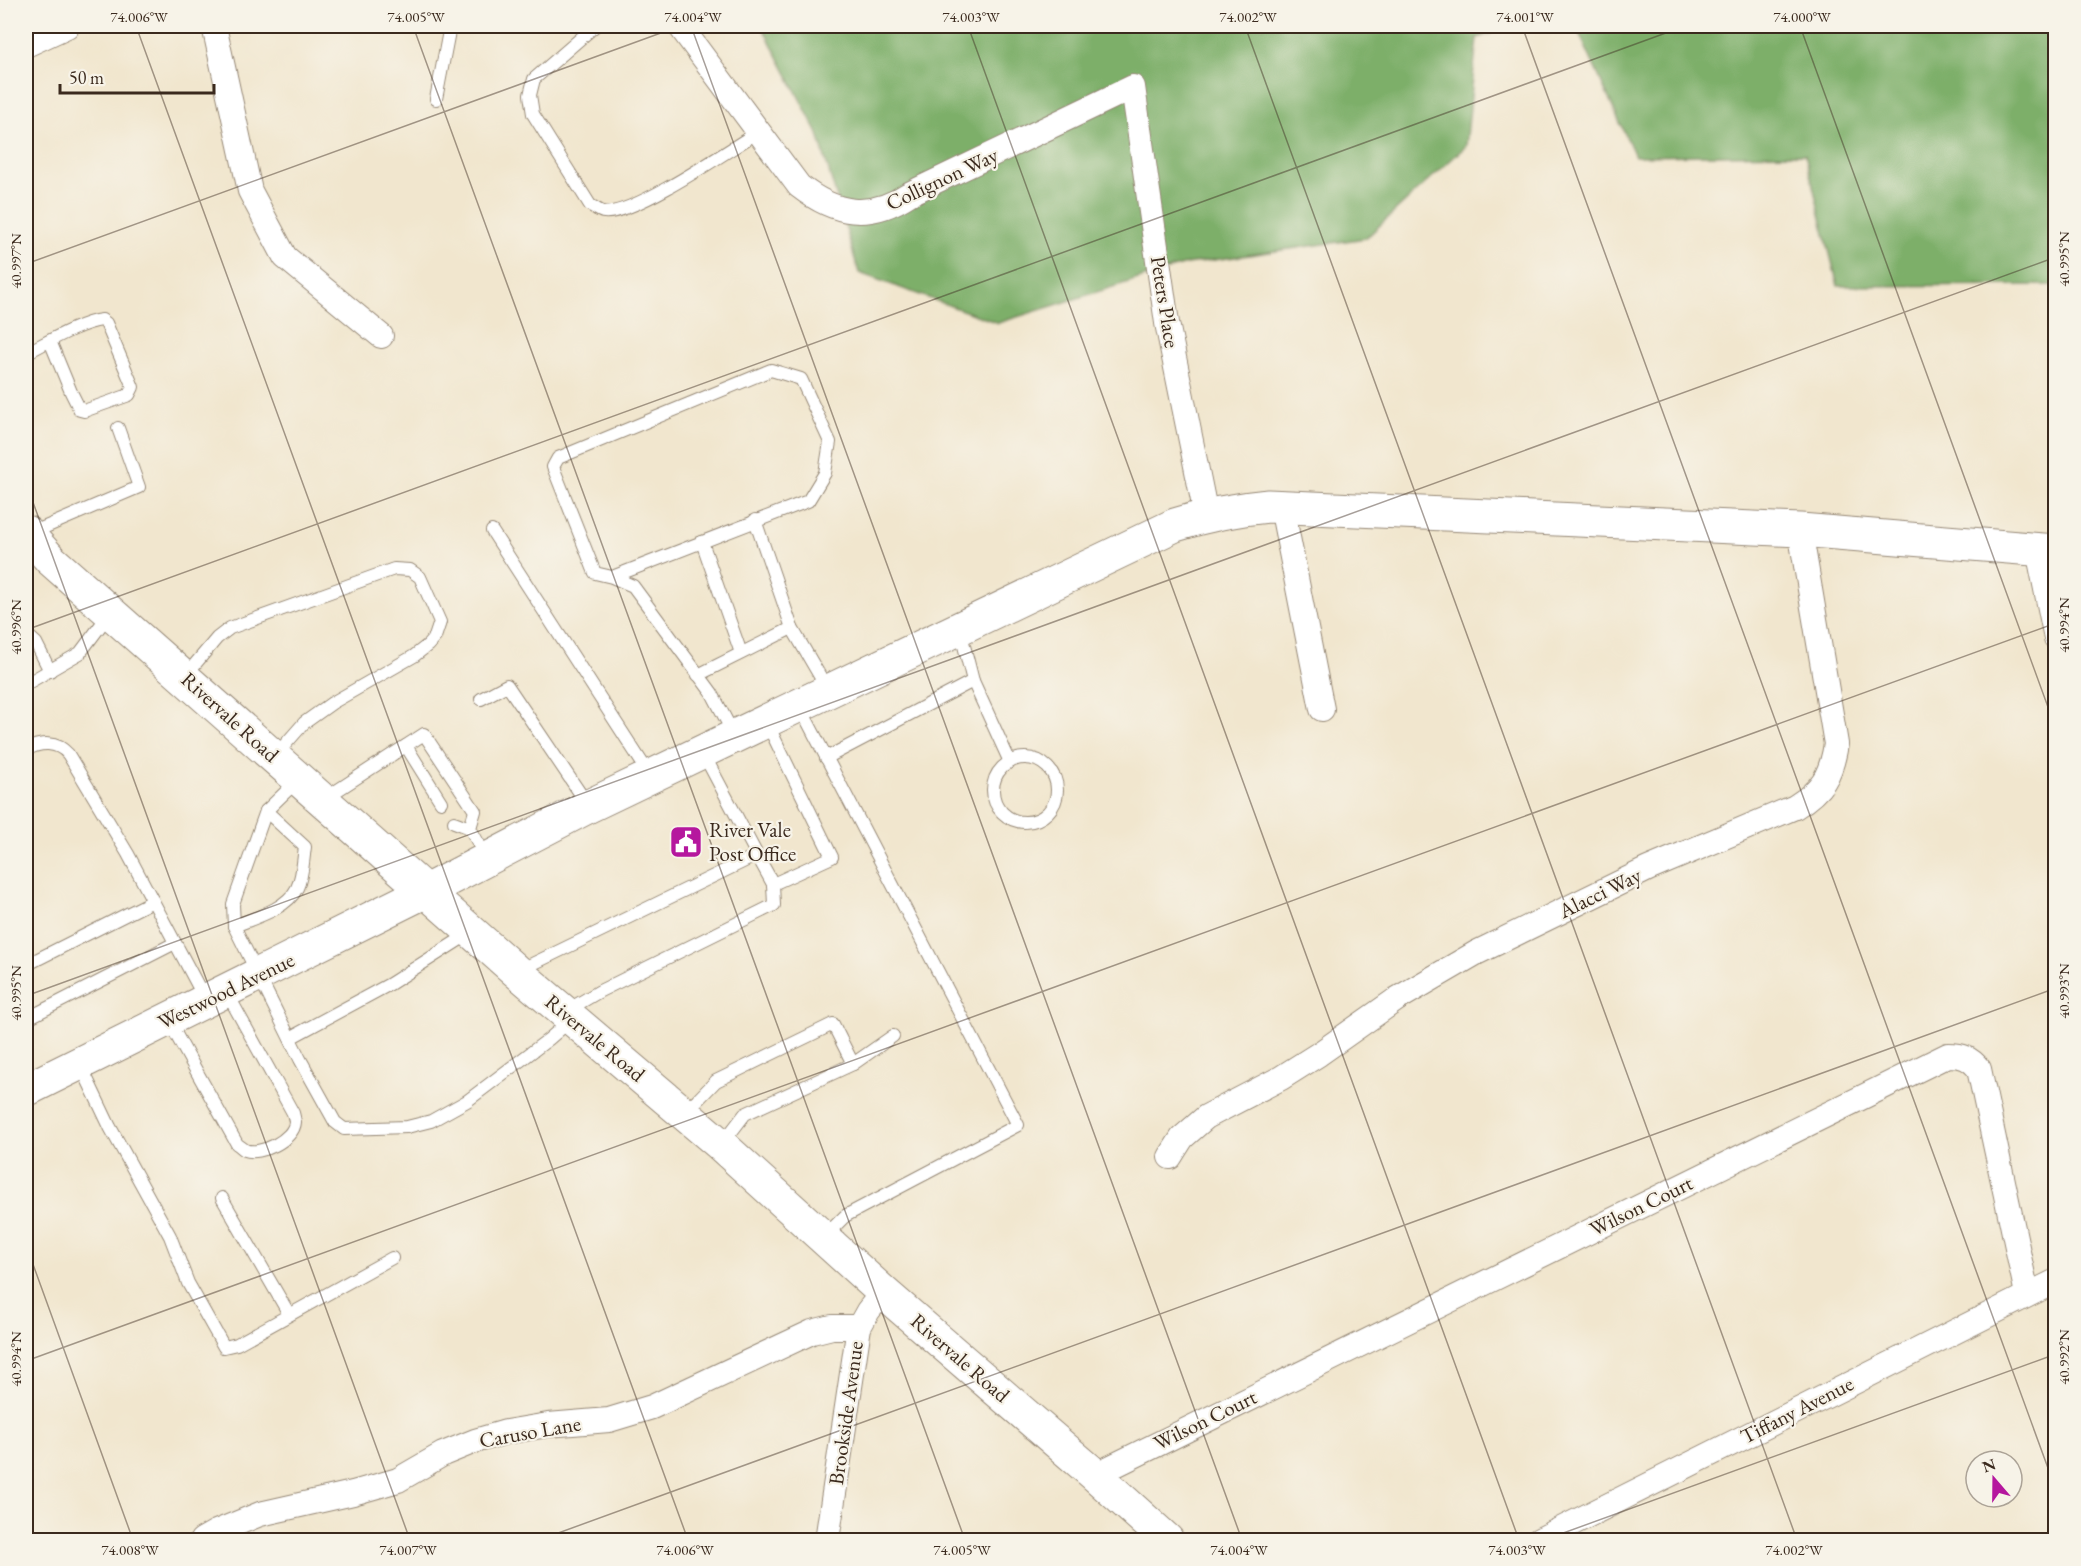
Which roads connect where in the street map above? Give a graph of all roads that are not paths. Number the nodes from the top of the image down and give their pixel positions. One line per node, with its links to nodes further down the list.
1 (67, 26): 6 (street)
2 (214, 26): 10 (street)
3 (450, 26): 8 (lane)
4 (595, 26): 9 (lane)
5 (680, 26): 9 (street, Collignon Way)
6 (26, 45)
7 (1133, 87): 9 (street, Collignon Way); 15 (street, Peters Place)
8 (436, 99)
9 (758, 132)
10 (381, 336)
11 (50, 341): 11 (lane); 12 (lane)
12 (26, 353)
13 (118, 428): 19 (lane)
14 (1282, 507): 15 (street, Westwood Avenue); 17 (street, Westwood Avenue); 37 (street)
15 (1206, 515): 25 (street, Westwood Avenue)
16 (755, 520): 20 (lane); 22 (lane); 24 (lane)
17 (1800, 530): 21 (street, Westwood Avenue); 75 (street, Alacci Way)
18 (492, 531): 46 (lane)
19 (27, 533): 23 (street, Rivervale Road)
20 (702, 542): 22 (lane); 28 (lane)
21 (2047, 550): 27 (street)
22 (612, 577): 30 (lane)
23 (111, 612): 29 (lane); 31 (street, Rivervale Road)
24 (792, 628): 28 (lane); 34 (lane)
25 (960, 628): 32 (lane); 34 (street, Westwood Avenue)
26 (26, 634): 29 (lane)
27 (2055, 638)
28 (741, 653): 30 (lane)
29 (50, 670): 33 (lane)
30 (698, 675): 39 (lane)
31 (184, 677): 43 (street, Rivervale Road); 43 (lane)
32 (973, 681): 44 (lane); 45 (lane)
33 (26, 684)
34 (829, 692): 36 (street, Westwood Avenue)
35 (481, 699): 49 (lane)
36 (799, 706): 38 (street, Westwood Avenue); 44 (lane)
37 (1322, 708)
38 (766, 722): 39 (street, Westwood Avenue); 55 (lane)
39 (735, 736): 42 (street, Westwood Avenue)
40 (405, 746): 47 (lane); 48 (lane); 52 (lane)
41 (26, 750): 57 (lane)
42 (703, 752): 46 (street, Westwood Avenue); 53 (lane)
43 (274, 756): 47 (street, Rivervale Road)
44 (826, 758): 77 (lane)
45 (1010, 762): 45 (lane)
46 (651, 777): 49 (street, Westwood Avenue)
47 (311, 789): 50 (lane); 56 (street, Rivervale Road)
48 (441, 802)
49 (589, 806): 54 (street, Westwood Avenue)
50 (266, 811): 58 (lane); 58 (lane)
51 (454, 822): 52 (lane)
52 (470, 828): 54 (lane)
53 (757, 855): 55 (lane); 62 (lane)
54 (487, 859): 56 (street, Westwood Avenue)
55 (773, 884): 65 (lane)
56 (426, 891): 59 (street, Rivervale Road); 63 (street, Westwood Avenue)
57 (153, 902): 60 (lane); 61 (lane)
58 (234, 926): 63 (lane)
59 (471, 932): 62 (street, Rivervale Road); 69 (lane)
60 (175, 943): 64 (lane); 66 (lane)
61 (26, 965)
62 (517, 972): 65 (street, Rivervale Road)
63 (259, 974): 64 (street, Westwood Avenue); 69 (lane)
64 (216, 995): 67 (street, Westwood Avenue); 67 (lane)
65 (569, 1015): 69 (lane); 73 (street, Rivervale Road)
66 (26, 1019)
67 (167, 1019): 70 (street, Westwood Avenue)
68 (893, 1036): 71 (lane)
69 (290, 1038)
70 (79, 1063): 72 (street, Westwood Avenue); 82 (lane)
71 (853, 1064): 73 (lane); 74 (lane)
72 (26, 1090)
73 (684, 1113): 74 (street, Rivervale Road)
74 (721, 1145): 77 (street, Rivervale Road)
75 (1170, 1157)
76 (222, 1198): 82 (lane)
77 (824, 1237): 80 (street, Rivervale Road)
78 (392, 1258): 82 (lane)
79 (2055, 1281): 81 (street, Tiffany Avenue)
80 (883, 1292): 83 (street, Brookside Avenue); 84 (street, Rivervale Road)
81 (2027, 1294): 84 (street, Wilson Court); 88 (street, Tiffany Avenue)
82 (289, 1314)
83 (859, 1327): 85 (street, Caruso Lane); 86 (street, Brookside Avenue)
84 (1095, 1474): 87 (street, Rivervale Road)
85 (202, 1540)
86 (827, 1540)
87 (1167, 1540)
88 (1539, 1540)

